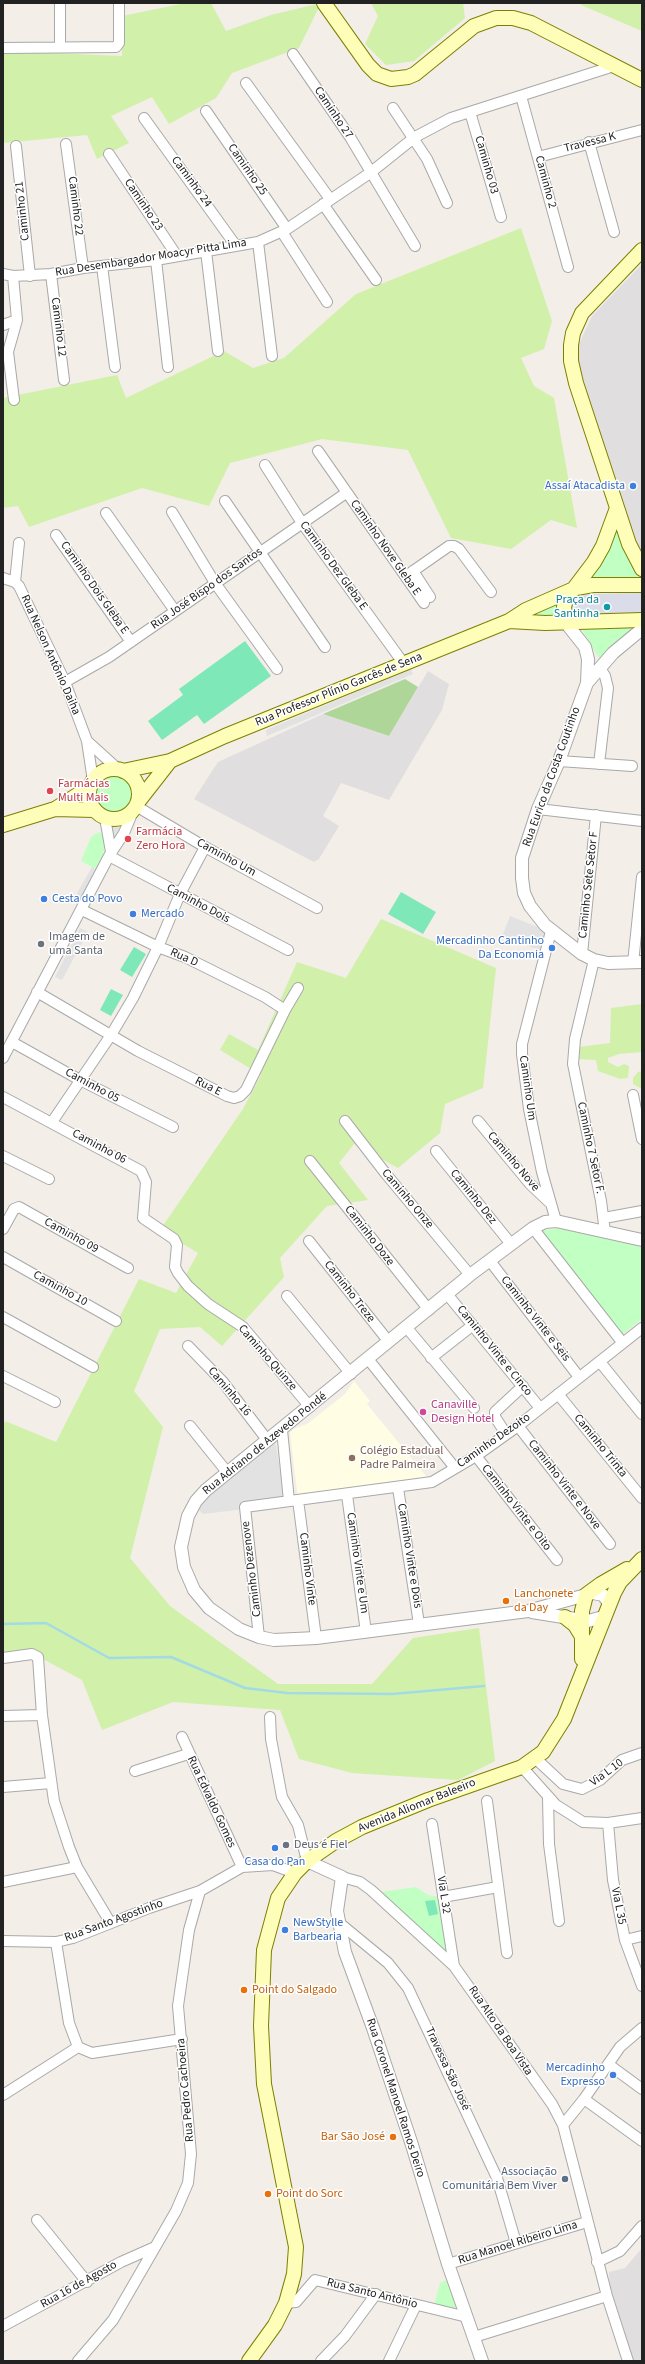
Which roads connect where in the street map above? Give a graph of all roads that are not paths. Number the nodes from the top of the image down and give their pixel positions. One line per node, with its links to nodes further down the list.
1 (60, 3): 4 (street)
2 (324, 3): 7 (main road)
3 (119, 8): 4 (street)
4 (60, 47): 5 (street)
5 (3, 48)
6 (293, 54): 22 (street, Caminho 27)
7 (614, 66): 8 (main road); 10 (street, Rua Desembargador Moacyr Pitta Lima)
8 (642, 81)
9 (246, 83): 23 (street)
10 (521, 96): 13 (street, Rua Desembargador Moacyr Pitta Lima); 21 (street, Caminho 2)
11 (393, 108): 16 (street)
12 (206, 111): 26 (street, Caminho 25)
13 (470, 112): 16 (street, Rua Desembargador Moacyr Pitta Lima); 25 (street, Caminho 03)
14 (144, 118): 29 (street, Caminho 24)
15 (642, 130): 17 (street, Travessa K)
16 (415, 137): 22 (street, Rua Desembargador Moacyr Pitta Lima); 24 (street)
17 (590, 142): 21 (street, Travessa K); 27 (street)
18 (66, 144): 37 (street, Caminho 22)
19 (16, 146): 41 (street, Caminho 21)
20 (109, 154): 33 (street, Caminho 23)
21 (538, 157): 36 (street, Caminho 2)
22 (370, 173): 23 (street, Rua Desembargador Moacyr Pitta Lima); 30 (street, Caminho 27)
23 (327, 202): 26 (street, Rua Desembargador Moacyr Pitta Lima); 42 (street)
24 (448, 203)
25 (501, 217)
26 (284, 231): 28 (street, Rua Desembargador Moacyr Pitta Lima); 43 (street, Caminho 25)
27 (614, 232)
28 (258, 242): 29 (street, Rua Desembargador Moacyr Pitta Lima); 47 (street)
29 (236, 246): 32 (street, Rua Desembargador Moacyr Pitta Lima)
30 (415, 246)
31 (642, 250): 56 (main road)
32 (206, 251): 33 (street, Rua Desembargador Moacyr Pitta Lima); 46 (street)
33 (178, 256): 34 (street, Rua Desembargador Moacyr Pitta Lima)
34 (156, 260): 35 (street, Rua Desembargador Moacyr Pitta Lima); 49 (street)
35 (102, 266): 37 (street, Rua Desembargador Moacyr Pitta Lima); 48 (street)
36 (568, 267)
37 (83, 268): 39 (street, Rua Desembargador Moacyr Pitta Lima)
38 (3, 274): 40 (street, Rua Desembargador Moacyr Pitta Lima)
39 (51, 274): 41 (street, Rua Desembargador Moacyr Pitta Lima); 50 (street, Caminho 12)
40 (14, 276): 41 (street, Rua Desembargador Moacyr Pitta Lima); 44 (street)
41 (30, 276)
42 (376, 280)
43 (327, 302)
44 (17, 320): 45 (street); 51 (street)
45 (3, 325)
46 (218, 351)
47 (272, 356)
48 (116, 367)
49 (168, 368)
50 (64, 380)
51 (14, 400)
52 (318, 451): 54 (street, Caminho Nove Gleba E)
53 (265, 465): 59 (street, Caminho Dez Gleba E)
54 (346, 492): 59 (street, Rua José Bispo dos Santos); 64 (street, Caminho Nove Gleba E)
55 (225, 501): 62 (street)
56 (617, 508): 63 (main road); 69 (main road, Rua Professor Plínio Garcês de Sena)
57 (172, 512): 67 (street)
58 (106, 513): 72 (street)
59 (302, 523): 62 (street, Rua José Bispo dos Santos); 79 (street, Caminho Dez Gleba E)
60 (56, 535): 77 (street, Caminho Dois Gleba E)
61 (19, 543): 66 (street)
62 (259, 553): 67 (street, Rua José Bispo dos Santos); 78 (street)
63 (642, 569)
64 (410, 574): 70 (street); 71 (street, Caminho Nove Gleba E)
65 (3, 578): 66 (street, Rua Nelson Antônio Daiha)
66 (15, 582): 82 (street, Rua Nelson Antônio Daiha)
67 (215, 582): 72 (street, Rua José Bispo dos Santos); 81 (street)
68 (642, 585): 69 (main road, Rua Professor Plínio Garcês de Sena)
69 (571, 591): 74 (main road, Rua Professor Plínio Garcês de Sena); 75 (main road, Rua Professor Plínio Garcês de Sena)
70 (491, 592)
71 (427, 600)
72 (175, 612): 77 (street, Rua José Bispo dos Santos)
73 (642, 620): 75 (main road, Rua Professor Plínio Garcês de Sena)
74 (509, 621): 75 (main road, Rua Professor Plínio Garcês de Sena); 79 (main road, Rua Professor Plínio Garcês de Sena)
75 (566, 623): 83 (street, Rua Eurico da Costa Coutinho)
76 (642, 629): 80 (street, Rua Eurico da Costa Coutinho)
77 (131, 642): 82 (street, Rua José Bispo dos Santos)
78 (325, 647)
79 (404, 664): 85 (main road, Rua Professor Plínio Garcês de Sena)
80 (600, 668): 83 (street, Rua Eurico da Costa Coutinho); 87 (street)
81 (277, 669)
82 (65, 682): 84 (street, Rua Nelson Antônio Daiha)
83 (587, 683): 86 (street, Rua Eurico da Costa Coutinho)
84 (87, 741): 89 (street, Rua Nelson Antônio Daiha); 90 (street, Rua Nelson Antônio Daiha)
85 (170, 761): 89 (main road, Rua Professor Plínio Garcês de Sena); 91 (main road, Rua Professor Plínio Garcês de Sena)
86 (559, 761): 87 (street); 93 (street, Rua Eurico da Costa Coutinho)
87 (599, 764): 88 (street)
88 (632, 766)
89 (121, 770): 90 (main road); 91 (main road)
90 (91, 784): 92 (main road); 94 (main road)
91 (136, 806): 94 (main road); 98 (street, Caminho Um); 99 (street)
92 (54, 809): 94 (main road); 97 (main road)
93 (538, 809): 95 (street); 104 (street, Rua Eurico da Costa Coutinho)
94 (99, 814): 99 (street)
95 (596, 815): 96 (street); 107 (street, Caminho Sete Setor F)
96 (642, 821)
97 (3, 825)
98 (205, 847): 101 (street); 102 (street, Caminho Um)
99 (110, 854): 101 (street, Caminho Dois); 103 (street)
100 (642, 877): 109 (street)
101 (180, 894): 105 (street); 106 (street, Caminho Dois)
102 (318, 908)
103 (82, 910): 105 (street, Rua D); 111 (street)
104 (551, 931): 107 (street, Rua Eurico da Costa Coutinho); 128 (street, Caminho Um)
105 (158, 947): 112 (street, Rua D); 113 (street)
106 (288, 950)
107 (582, 954): 108 (street, Rua Eurico da Costa Coutinho)
108 (594, 960): 109 (street, Rua Eurico da Costa Coutinho); 130 (street, Caminho 7 Setor F.)
109 (637, 962)
110 (298, 988): 112 (street, Rua E)
111 (37, 992): 113 (street, Rua E); 114 (street)
112 (285, 1010): 113 (street, Rua E)
113 (111, 1035): 116 (street)
114 (12, 1042): 115 (street); 116 (street, Caminho 05)
115 (3, 1058)
116 (80, 1080): 121 (street); 122 (street, Caminho 05)
117 (633, 1095): 123 (street)
118 (3, 1097): 121 (street, Caminho 06)
119 (345, 1121): 142 (street, Caminho Onze)
120 (478, 1121): 128 (street, Caminho Nove)
121 (52, 1122): 132 (street, Caminho 06)
122 (173, 1127)
123 (642, 1139)
124 (436, 1151): 138 (street, Caminho Dez)
125 (3, 1156): 127 (street)
126 (310, 1161): 145 (street, Caminho Doze)
127 (49, 1179)
128 (548, 1202): 131 (street, Caminho Um)
129 (642, 1211): 130 (street)
130 (604, 1218): 135 (street, Caminho 7 Setor F.)
131 (556, 1221): 133 (street, Rua Adriano de Azevedo Pondé); 135 (street)
132 (152, 1225): 164 (street, Caminho Quinze)
133 (533, 1228): 138 (street, Rua Adriano de Azevedo Pondé); 152 (street)
134 (3, 1229): 141 (street, Caminho 09)
135 (605, 1232): 136 (street)
136 (642, 1240)
137 (309, 1241): 151 (street, Caminho Treze)
138 (511, 1244): 140 (street, Rua Adriano de Azevedo Pondé)
139 (3, 1257): 147 (street, Caminho 10)
140 (490, 1261): 142 (street, Rua Adriano de Azevedo Pondé); 160 (street, Caminho Vinte e Seis)
141 (128, 1268)
142 (470, 1275): 143 (street, Rua Adriano de Azevedo Pondé)
143 (447, 1294): 145 (street, Rua Adriano de Azevedo Pondé); 148 (street, Caminho Vinte e Cinco)
144 (286, 1296): 158 (street)
145 (428, 1310): 149 (street, Rua Adriano de Azevedo Pondé)
146 (3, 1317): 157 (street)
147 (116, 1320)
148 (473, 1325): 154 (street); 161 (street, Caminho Vinte e Cinco)
149 (406, 1328): 151 (street, Rua Adriano de Azevedo Pondé); 154 (street)
150 (642, 1329): 152 (street, Caminho Dezoito)
151 (389, 1342): 155 (street, Rua Adriano de Azevedo Pondé)
152 (622, 1342): 156 (street, Caminho Dezoito)
153 (188, 1346): 172 (street, Caminho 16)
154 (432, 1358): 165 (street)
155 (368, 1359): 158 (street, Rua Adriano de Azevedo Pondé); 174 (street)
156 (600, 1362): 160 (street, Caminho Dezoito); 167 (street)
157 (93, 1367)
158 (351, 1374): 164 (street, Rua Adriano de Azevedo Pondé)
159 (3, 1376): 163 (street)
160 (579, 1377): 162 (street, Caminho Dezoito)
161 (523, 1386): 166 (street, Caminho Vinte e Cinco); 171 (street)
162 (558, 1394): 166 (street, Caminho Dezoito); 178 (street, Caminho Trinta)
163 (56, 1402)
164 (310, 1406): 170 (street, Rua Adriano de Azevedo Pondé)
165 (474, 1408)
166 (540, 1408): 169 (street, Caminho Dezoito)
167 (642, 1414)
168 (190, 1426): 175 (street)
169 (518, 1426): 171 (street, Caminho Dezoito); 181 (street, Caminho Vinte e Nove)
170 (282, 1430): 172 (street, Rua Adriano de Azevedo Pondé); 179 (street, Caminho Vinte)
171 (506, 1434): 173 (street, Caminho Dezoito)
172 (268, 1441): 175 (street, Rua Adriano de Azevedo Pondé)
173 (476, 1456): 174 (street, Caminho Dezoito); 182 (street, Caminho Vinte e Oito)
174 (455, 1468): 176 (street, Caminho Dezoito)
175 (227, 1472): 192 (street, Rua Adriano de Azevedo Pondé)
176 (398, 1488): 177 (street, Caminho Dezoito); 190 (street, Caminho Vinte e Dois)
177 (347, 1495): 179 (street, Caminho Dezoito); 191 (street, Caminho Vinte e Um)
178 (642, 1498)
179 (293, 1501): 180 (street, Caminho Dezoito); 193 (street, Caminho Vinte)
180 (250, 1506): 192 (street, Caminho Dezenove)
181 (610, 1544)
182 (557, 1560)
183 (638, 1562): 184 (main road, Avenida Aliomar Baleeiro); 185 (main road, Avenida Aliomar Baleeiro)
184 (586, 1595): 185 (street, Rua Adriano de Azevedo Pondé); 186 (street, Rua Adriano de Azevedo Pondé); 189 (main road, Avenida Aliomar Baleeiro)
185 (609, 1603): 188 (main road, Avenida Aliomar Baleeiro)
186 (528, 1611): 187 (street, Rua Adriano de Azevedo Pondé); 190 (street, Rua Adriano de Azevedo Pondé)
187 (565, 1617): 189 (street, Rua Adriano de Azevedo Pondé); 194 (main road)
188 (603, 1617): 189 (street, Rua Adriano de Azevedo Pondé); 196 (main road, Avenida Aliomar Baleeiro)
189 (582, 1620): 194 (main road, Avenida Aliomar Baleeiro)
190 (419, 1624): 191 (street, Rua Adriano de Azevedo Pondé)
191 (366, 1632): 193 (street, Rua Adriano de Azevedo Pondé)
192 (259, 1637): 193 (street, Rua Adriano de Azevedo Pondé)
193 (316, 1638)
194 (584, 1639): 196 (main road, Avenida Aliomar Baleeiro)
195 (3, 1658): 197 (street)
196 (579, 1681): 203 (main road, Avenida Aliomar Baleeiro)
197 (42, 1715): 198 (street); 206 (street)
198 (3, 1716)
199 (270, 1717): 213 (street)
200 (182, 1737): 202 (street, Rua Edvaldo Gomes)
201 (642, 1753): 203 (street, Via L 10)
202 (188, 1754): 205 (street); 215 (street, Rua Edvaldo Gomes)
203 (535, 1758): 204 (main road, Avenida Aliomar Baleeiro)
204 (522, 1767): 208 (street); 213 (main road, Avenida Aliomar Baleeiro)
205 (135, 1771)
206 (51, 1783): 207 (street); 214 (street)
207 (3, 1787)
208 (548, 1798): 211 (street); 223 (street)
209 (487, 1801): 219 (street)
210 (642, 1818): 211 (street)
211 (608, 1823): 226 (street, Via L 35)
212 (432, 1824): 221 (street, Via L 32)
213 (307, 1862): 216 (main road, Avenida Aliomar Baleeiro); 217 (street, Rua Alto da Boa Vista)
214 (77, 1867): 218 (street); 224 (street)
215 (242, 1867): 216 (street); 220 (street)
216 (295, 1873): 251 (main road, Avenida Aliomar Baleeiro)
217 (342, 1876): 222 (street, Rua Coronel Manoel Ramos Deiro); 230 (street, Rua Alto da Boa Vista)
218 (3, 1882)
219 (498, 1887): 221 (street); 229 (street)
220 (200, 1892): 224 (street, Rua Santo Agostinho); 233 (street, Rua Pedro Cachoeira)
221 (443, 1897): 230 (street, Via L 32)
222 (337, 1921): 244 (street, Travessa São José); 247 (street, Rua Coronel Manoel Ramos Deiro)
223 (560, 1921)
224 (110, 1922): 228 (street, Rua Santo Agostinho)
225 (642, 1936): 226 (street)
226 (625, 1940): 231 (street, Via L 35)
227 (3, 1941): 228 (street, Rua Santo Agostinho)
228 (56, 1942): 234 (street)
229 (507, 1953)
230 (454, 1966): 239 (street, Rua Alto da Boa Vista)
231 (642, 1986)
232 (642, 2028): 235 (street)
233 (182, 2039): 234 (street); 245 (street, Rua Pedro Cachoeira)
234 (78, 2048): 237 (street)
235 (608, 2064): 236 (street); 238 (street)
236 (642, 2089)
237 (3, 2094)
238 (584, 2099): 239 (street); 240 (street)
239 (563, 2125): 242 (street, Rua Alto da Boa Vista)
240 (642, 2141)
241 (37, 2220): 248 (street)
242 (587, 2222): 244 (street, Rua Manoel Ribeiro Lima); 246 (street, Rua Alto da Boa Vista)
243 (642, 2226): 246 (street)
244 (516, 2243): 247 (street, Rua Manoel Ribeiro Lima)
245 (155, 2247): 248 (street, Rua 16 de Agosto); 256 (street, Rua Pedro Cachoeira)
246 (597, 2262): 250 (street, Rua Alto da Boa Vista)
247 (448, 2264): 253 (street, Rua Coronel Manoel Ramos Deiro)
248 (87, 2282): 254 (street, Rua 16 de Agosto)
249 (376, 2294): 251 (street, Rua Santo Antônio); 252 (street, Rua Santo Antônio); 258 (street)
250 (606, 2296): 255 (street); 261 (street, Rua Alto da Boa Vista)
251 (286, 2303): 257 (main road, Avenida Aliomar Baleeiro)
252 (416, 2305): 253 (street, Rua Santo Antônio); 259 (street)
253 (467, 2317): 255 (street, Rua Coronel Manoel Ramos Deiro)
254 (3, 2326)
255 (474, 2336): 260 (street, Rua Coronel Manoel Ramos Deiro)
256 (78, 2361)
257 (249, 2361)
258 (321, 2361)
259 (389, 2361)
260 (482, 2361)
261 (628, 2361)

